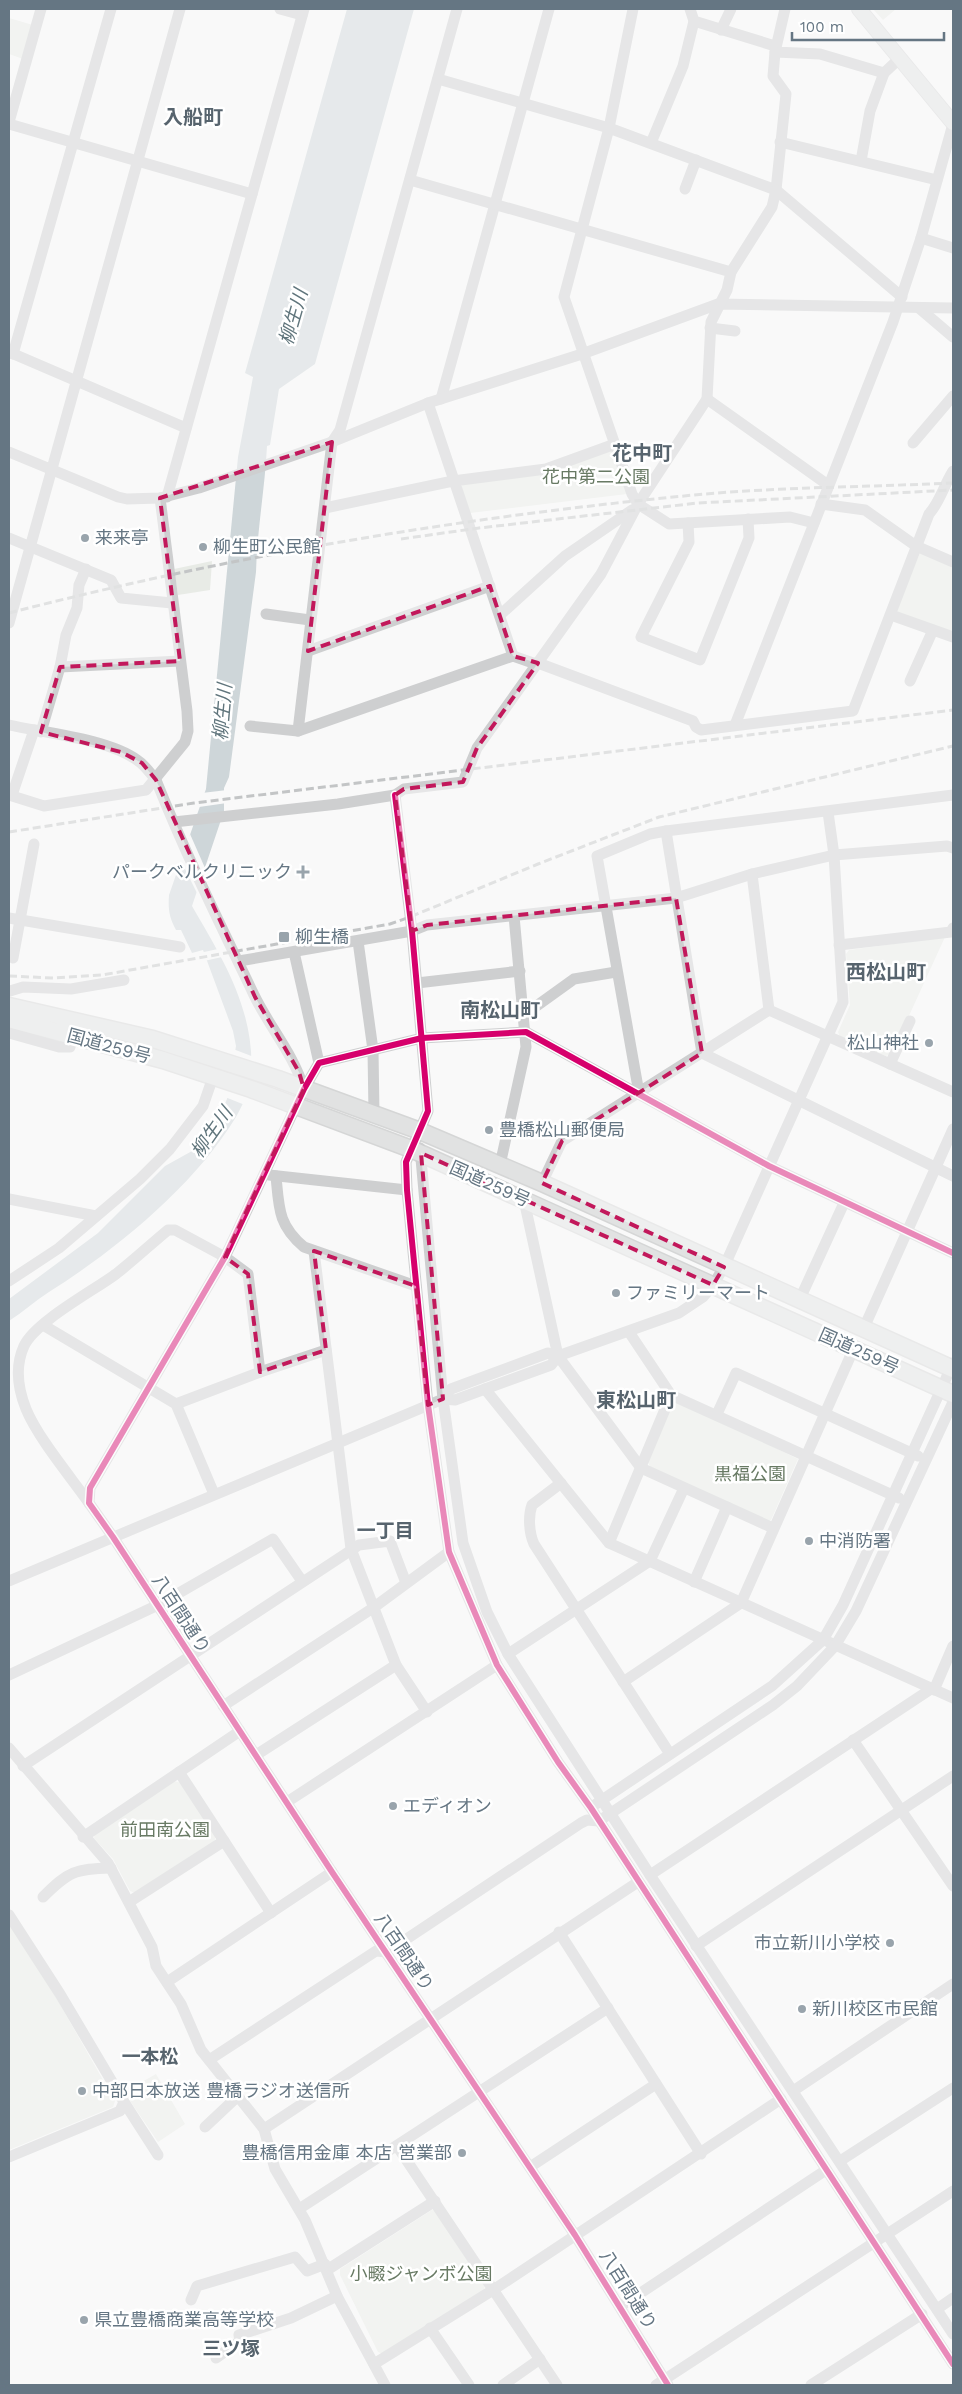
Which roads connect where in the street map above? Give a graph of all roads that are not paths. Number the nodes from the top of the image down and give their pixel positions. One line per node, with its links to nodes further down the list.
1 (41, 9): 20 (street)
2 (111, 9): 25 (street)
3 (180, 9): 27 (street)
4 (280, 9): 12 (street)
5 (457, 9): 18 (street)
6 (549, 9): 19 (street)
7 (633, 9): 22 (street)
8 (690, 9): 13 (street)
9 (786, 9): 15 (street)
10 (858, 9): 16 (main road)
11 (730, 10): 14 (street)
12 (303, 12): 33 (street)
13 (694, 21): 14 (street); 24 (street)
14 (721, 30): 15 (street)
15 (775, 49): 17 (street); 23 (street)
16 (900, 58): 17 (street); 21 (main road)
17 (884, 73): 28 (street)
18 (438, 79): 19 (street); 29 (street)
19 (521, 103): 22 (street); 34 (street)
20 (9, 123): 25 (street)
21 (953, 123): 30 (street)
22 (610, 128): 24 (street); 35 (street)
23 (780, 142): 28 (street); 32 (street)
24 (651, 143): 26 (street)
25 (73, 144): 27 (street); 46 (street)
26 (696, 160): 31 (street); 32 (street)
27 (138, 161): 33 (street); 48 (street)
28 (861, 161): 30 (street)
29 (410, 180): 34 (street); 54 (street)
30 (937, 180): 36 (street)
31 (685, 189)
32 (776, 190): 38 (street); 39 (street)
33 (252, 194): 53 (street)
34 (494, 204): 35 (street); 50 (street)
35 (583, 228): 38 (street); 47 (street)
36 (921, 238): 37 (street); 39 (street)
37 (953, 248)
38 (730, 272): 40 (street)
39 (899, 302): 40 (street); 41 (street); 61 (street)
40 (718, 304): 43 (street); 47 (street)
41 (919, 308): 42 (street); 45 (street)
42 (953, 308)
43 (710, 328): 44 (street); 51 (street)
44 (734, 331)
45 (953, 337)
46 (11, 353): 48 (street)
47 (582, 354): 50 (street); 55 (street)
48 (76, 381): 53 (street); 58 (street)
49 (953, 396): 56 (street)
50 (441, 399): 52 (street)
51 (707, 399): 61 (street); 63 (street)
52 (428, 403): 54 (street); 60 (street)
53 (186, 428): 62 (street)
54 (332, 442): 62 (street); 65 (street)
55 (615, 444): 60 (street); 63 (street)
56 (913, 444)
57 (9, 452): 58 (street)
58 (51, 470): 62 (street); 70 (street)
59 (953, 472): 71 (street)
60 (453, 480): 65 (street); 74 (street)
61 (828, 485): 64 (street)
62 (163, 498): 75 (street)
63 (638, 504): 67 (street); 77 (street); 86 (street)
64 (821, 504): 68 (street); 71 (street)
65 (325, 508): 79 (street)
66 (748, 519): 67 (street); 67 (street); 68 (street)
67 (688, 523)
68 (814, 523): 90 (street)
69 (9, 538): 70 (street)
70 (29, 546): 73 (street); 80 (street)
71 (916, 546): 72 (street); 78 (street)
72 (953, 562)
73 (86, 569): 75 (street); 87 (street)
74 (490, 586): 77 (street); 83 (street)
75 (172, 604): 85 (street)
76 (266, 614): 79 (street)
77 (500, 615): 84 (street)
78 (891, 615): 81 (street); 90 (street)
79 (310, 620): 83 (street)
80 (9, 623)
81 (933, 630): 82 (street); 88 (street)
82 (953, 637)
83 (308, 651): 93 (street)
84 (513, 656): 86 (street); 93 (street)
85 (180, 661): 87 (street); 94 (street)
86 (538, 663): 90 (street); 96 (street)
87 (60, 667): 92 (street)
88 (910, 681)
89 (9, 725): 92 (street)
90 (735, 725)
91 (250, 726): 93 (street)
92 (37, 731): 94 (street); 95 (street)
93 (298, 731)
94 (156, 780): 95 (street); 99 (street)
95 (10, 795)
96 (395, 795): 99 (street); 110 (street)
97 (953, 795): 98 (street)
98 (828, 812): 100 (street); 103 (street)
99 (174, 822): 116 (street)
100 (666, 831): 105 (street); 106 (street)
101 (34, 844): 108 (street)
102 (953, 848): 103 (street)
103 (834, 855): 104 (street); 112 (street)
104 (752, 874): 105 (street); 122 (street)
105 (676, 898): 106 (street); 132 (street)
106 (606, 907): 107 (street); 118 (street)
107 (514, 916): 110 (street); 117 (street)
108 (15, 919): 113 (street); 115 (street)
109 (953, 928): 112 (street)
110 (412, 931): 111 (street); 120 (street)
111 (358, 941): 114 (street); 131 (street)
112 (839, 945): 128 (street)
113 (180, 947)
114 (294, 952): 116 (street); 133 (street)
115 (14, 958)
116 (240, 961): 136 (street)
117 (520, 971): 120 (street); 123 (street)
118 (616, 972): 123 (street); 138 (street)
119 (124, 980): 121 (street)
120 (417, 983): 130 (street)
121 (13, 1000): 136 (highway, 国道259号)
122 (768, 1010): 128 (street); 132 (street)
123 (524, 1015): 126 (street)
124 (9, 1019): 129 (highway, 国道259号)
125 (910, 1021): 134 (street)
126 (526, 1032): 130 (street); 138 (street); 145 (street)
127 (9, 1033): 129 (street)
128 (828, 1036): 134 (street); 139 (street)
129 (74, 1037): 135 (highway, 国道259号)
130 (422, 1038): 131 (street); 143 (street)
131 (372, 1050): 133 (street); 141 (street)
132 (702, 1053): 138 (street); 139 (street)
133 (320, 1063): 136 (street)
134 (890, 1064): 137 (street)
135 (215, 1078): 140 (highway, 国道259号); 155 (street)
136 (304, 1089): 140 (street); 141 (highway, 国道259号)
137 (953, 1092)
138 (639, 1093): 146 (street); 150 (street)
139 (798, 1102): 146 (street); 147 (street)
140 (296, 1106): 144 (highway, 国道259号); 148 (street)
141 (374, 1114): 143 (highway, 国道259号)
142 (953, 1129): 147 (street)
143 (420, 1131): 144 (street); 145 (highway, 国道259号)
144 (416, 1151): 151 (street); 153 (highway, 国道259号); 177 (street)
145 (500, 1165): 150 (highway, 国道259号)
146 (769, 1166): 154 (street); 160 (street)
147 (935, 1168): 149 (street); 156 (street)
148 (270, 1175): 151 (street); 157 (street); 159 (street)
149 (953, 1176)
150 (542, 1184): 160 (highway, 国道259号)
151 (407, 1190): 163 (street)
152 (9, 1199): 155 (street)
153 (524, 1200): 162 (highway, 国道259号); 170 (street)
154 (844, 1203): 156 (street); 164 (street)
155 (96, 1216): 161 (street)
156 (907, 1232): 158 (street); 166 (street)
157 (314, 1251): 163 (street); 169 (street)
158 (953, 1253)
159 (225, 1257): 165 (street, 八百間通り); 172 (street); 173 (street)
160 (724, 1267): 162 (street); 164 (highway, 国道259号)
161 (9, 1281)
162 (713, 1285): 167 (street); 168 (highway, 国道259号)
163 (416, 1286): 180 (street)
164 (799, 1301): 166 (highway, 国道259号)
165 (43, 1326): 173 (street); 193 (street, 八百間通り)
166 (863, 1330): 171 (highway, 国道259号)
167 (629, 1332): 170 (street); 176 (street)
168 (854, 1348): 175 (highway, 国道259号); 182 (street)
169 (326, 1350): 172 (street); 183 (street)
170 (558, 1356): 174 (street); 177 (street); 187 (street)
171 (952, 1367): 175 (street)
172 (260, 1372): 179 (street)
173 (149, 1388): 179 (street); 193 (street)
174 (485, 1389): 177 (street); 188 (street)
175 (948, 1391): 184 (street)
176 (671, 1395): 181 (street); 187 (street)
177 (443, 1399): 180 (street); 214 (street)
178 (953, 1402): 186 (street)
179 (176, 1404): 190 (street)
180 (428, 1405): 183 (street); 199 (street)
181 (717, 1414): 182 (street); 185 (street)
182 (824, 1414): 184 (street); 185 (street)
183 (338, 1443): 190 (street); 198 (street)
184 (912, 1453): 186 (street); 191 (street)
185 (806, 1455): 191 (street); 195 (street)
186 (926, 1460): 192 (street)
187 (640, 1468): 189 (street); 197 (street)
188 (561, 1483): 197 (street); 210 (street)
189 (684, 1488): 194 (street); 200 (street)
190 (214, 1494): 196 (street)
191 (892, 1495): 192 (street); 201 (street)
192 (907, 1502): 202 (street)
193 (89, 1504): 196 (street, 八百間通り)
194 (727, 1507): 195 (street); 205 (street)
195 (773, 1528): 207 (street)
196 (113, 1537): 203 (street); 208 (street, 八百間通り)
197 (609, 1542): 200 (street)
198 (351, 1549): 204 (street); 206 (street); 209 (street)
199 (449, 1552): 206 (street); 217 (street)
200 (650, 1561): 205 (street); 210 (street)
201 (859, 1569): 202 (street); 211 (street)
202 (873, 1575): 212 (street)
203 (9, 1581)
204 (302, 1581): 208 (street); 215 (street)
205 (694, 1582): 207 (street)
206 (406, 1583): 209 (street)
207 (741, 1603): 211 (street); 219 (street)
208 (158, 1605): 215 (street, 八百間通り); 218 (street)
209 (373, 1608): 216 (street); 222 (street)
210 (576, 1611): 214 (street); 219 (street)
211 (823, 1640): 212 (street); 227 (street)
212 (835, 1646): 220 (street); 236 (street)
213 (953, 1646): 220 (street)
214 (508, 1654): 232 (street)
215 (190, 1655): 222 (street, 八百間通り); 229 (street)
216 (396, 1665): 223 (street); 228 (street)
217 (497, 1665): 223 (street); 234 (street)
218 (9, 1675)
219 (623, 1682): 227 (street)
220 (932, 1689): 221 (street); 225 (street)
221 (953, 1698)
222 (223, 1706): 224 (street, 八百間通り)
223 (427, 1712): 233 (street)
224 (240, 1731): 228 (street, 八百間通り); 230 (street)
225 (853, 1740): 235 (street); 243 (street)
226 (9, 1748): 229 (street)
227 (670, 1754): 232 (street)
228 (256, 1755): 233 (street, 八百間通り)
229 (23, 1766): 239 (street)
230 (179, 1772): 239 (street); 240 (street)
231 (953, 1776): 235 (street)
232 (602, 1800): 234 (street); 236 (street)
233 (287, 1802): 242 (street, 八百間通り)
234 (591, 1808): 237 (street); 238 (street)
235 (901, 1810): 245 (street); 251 (street)
236 (610, 1813): 238 (street); 243 (street)
237 (587, 1820): 238 (street); 252 (street)
238 (599, 1821): 244 (street)
239 (84, 1837): 241 (street)
240 (224, 1841): 247 (street); 248 (street)
241 (111, 1868): 246 (street); 247 (street)
242 (332, 1872): 248 (street); 252 (street, 八百間通り)
243 (650, 1875): 251 (street)
244 (638, 1882): 250 (street); 263 (street)
245 (952, 1883)
246 (43, 1897)
247 (129, 1902): 253 (street)
248 (271, 1913): 253 (street)
249 (9, 1915): 264 (street)
250 (559, 1932): 255 (street); 256 (street)
251 (696, 1946): 261 (street)
252 (387, 1952): 256 (street, 八百間通り); 257 (street)
253 (166, 1982): 257 (street)
254 (953, 1984): 261 (street)
255 (608, 2008): 258 (street); 260 (street)
256 (431, 2019): 260 (street, 八百間通り); 266 (street)
257 (209, 2060): 262 (street)
258 (656, 2084): 268 (street); 272 (street)
259 (953, 2088): 271 (street)
260 (480, 2091): 267 (street); 272 (street, 八百間通り)
261 (793, 2091): 271 (street)
262 (238, 2096): 265 (street); 266 (street)
263 (782, 2099): 268 (street); 273 (street)
264 (124, 2102): 269 (street); 270 (street)
265 (205, 2127)
266 (264, 2129): 276 (street)
267 (398, 2146): 275 (street); 276 (street)
268 (701, 2154): 277 (street)
269 (158, 2155)
270 (9, 2158)
271 (840, 2160): 278 (street)
272 (530, 2167): 277 (street, 八百間通り)
273 (826, 2170): 279 (street); 285 (street)
274 (953, 2191): 278 (street)
275 (435, 2201): 280 (street); 281 (street)
276 (299, 2209): 280 (street)
277 (575, 2235): 281 (street); 285 (street, 八百間通り)
278 (889, 2235): 279 (street); 286 (street)
279 (876, 2243): 287 (street); 294 (street)
280 (326, 2267): 282 (street); 284 (street)
281 (493, 2290): 288 (street); 291 (street)
282 (337, 2296): 290 (street); 292 (street)
283 (953, 2298): 286 (street)
284 (191, 2300)
285 (621, 2306): 294 (street, 八百間通り)
286 (937, 2309): 289 (street)
287 (922, 2314): 293 (street); 299 (street)
288 (430, 2328): 292 (street); 296 (street)
289 (953, 2334)
290 (216, 2358)
291 (540, 2359): 297 (street); 298 (street)
292 (374, 2364): 295 (street)
293 (953, 2364)
294 (663, 2383)
295 (382, 2384)
296 (468, 2385)
297 (503, 2385)
298 (557, 2385)
299 (811, 2385)

